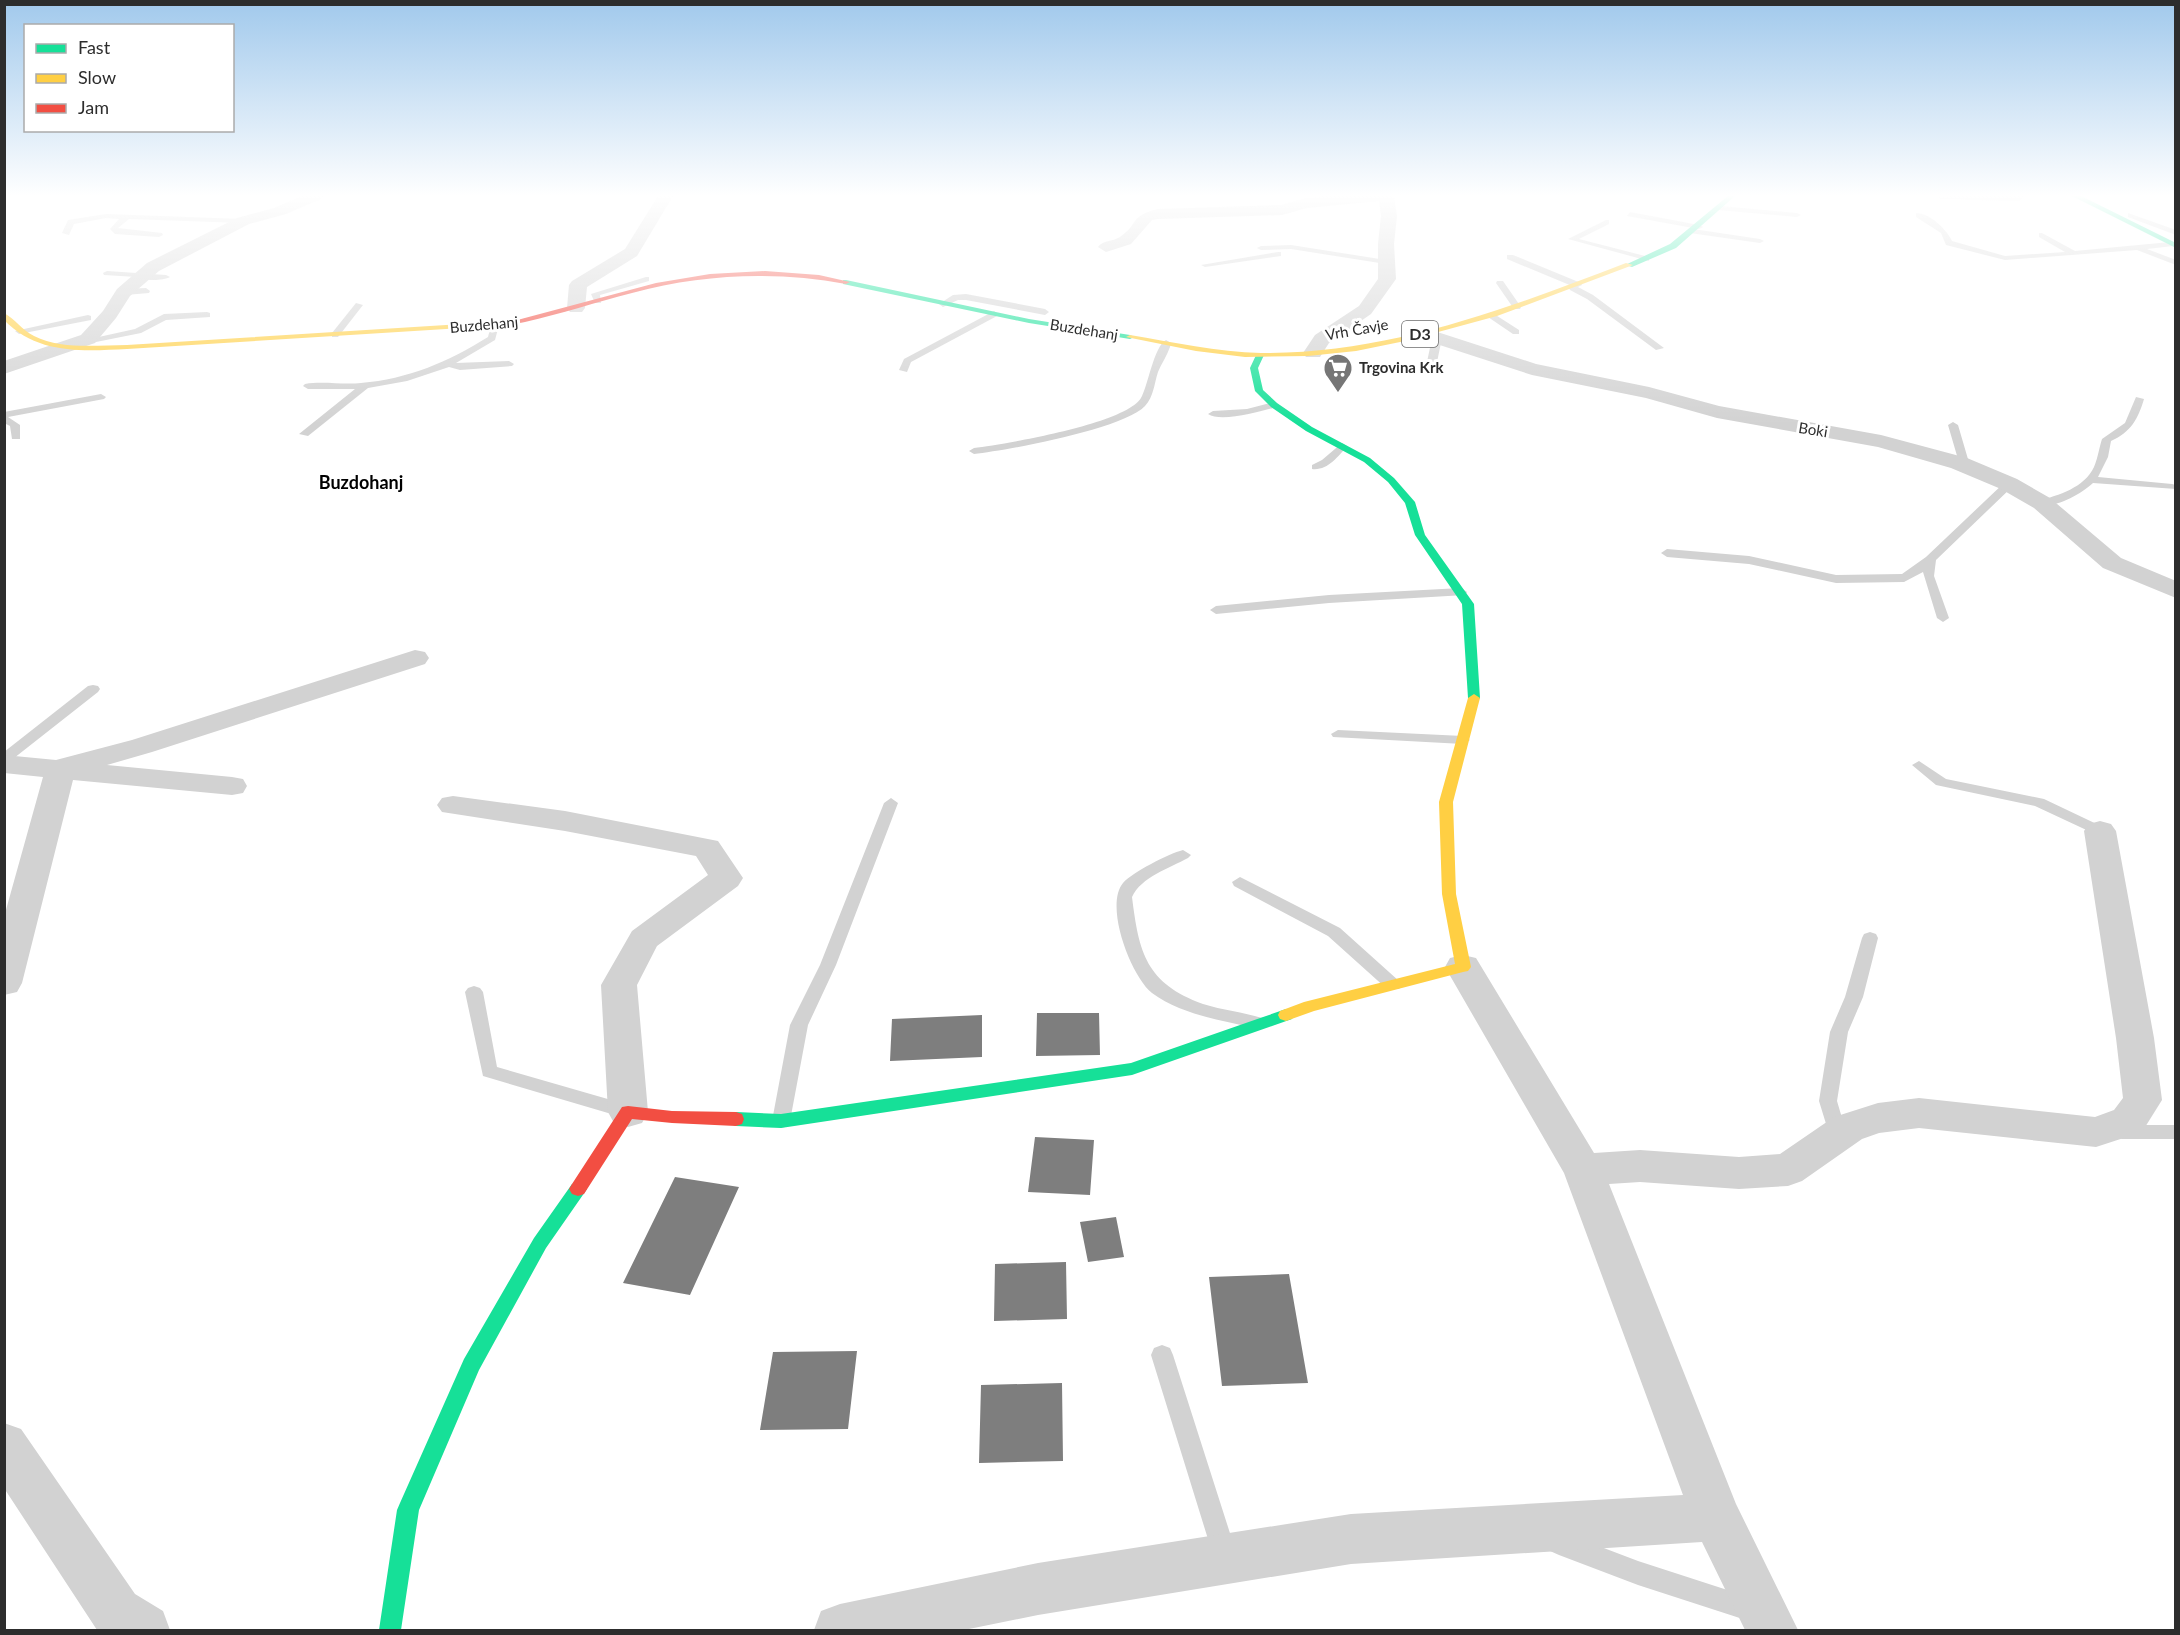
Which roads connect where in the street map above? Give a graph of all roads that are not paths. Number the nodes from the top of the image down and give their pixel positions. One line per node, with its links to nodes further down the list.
1 (150, 272): 11 (street)
2 (598, 272): 18 (street)
3 (745, 272): 14 (main road, Buzdehanj / D3)
4 (791, 272): 15 (main road, Buzdehanj / D3)
5 (1387, 272): 33 (street)
6 (1543, 272): 13 (lane)
7 (1612, 272): 13 (main road, Vrh Čavje / D3)
8 (107, 273): 11 (lane)
9 (166, 277): 11 (lane)
10 (646, 279): 14 (lane)
11 (144, 281): 31 (street)
12 (1500, 283): 17 (lane)
13 (1575, 287): 17 (main road, Vrh Čavje / D3); 32 (lane)
14 (598, 301): 18 (main road, Buzdehanj / D3)
15 (944, 304): 19 (lane); 20 (main road, Buzdehanj / D3)
16 (359, 305): 28 (lane)
17 (1517, 307): 23 (main road, Vrh Čavje / D3)
18 (576, 308): 25 (main road, Buzdehanj / D3)
19 (1045, 312)
20 (994, 314): 30 (main road, Buzdehanj / D3); 39 (lane)
21 (4, 315): 26 (main road, D3)
22 (207, 315): 31 (lane)
23 (1491, 315): 27 (lane); 29 (main road, Vrh Čavje / D3)
24 (88, 318): 26 (lane)
25 (495, 325): 28 (main road, Buzdehanj / D3); 36 (lane)
26 (19, 331): 31 (main road, D3)
27 (1516, 332)
28 (335, 335): 31 (main road, Buzdehanj / D3)
29 (1430, 336): 33 (main road, Vrh Čavje / D3); 35 (lane); 52 (street, Boki)
30 (1166, 343): 34 (main road, Buzdehanj / D3); 51 (lane)
31 (74, 345): 38 (street, Buzdehanj)
32 (1659, 348)
33 (1313, 353): 34 (main road, Buzdehanj / D3)
34 (1260, 355): 44 (main road)
35 (1431, 362)
36 (449, 364): 37 (lane); 41 (lane)
37 (509, 364)
38 (4, 368)
39 (904, 370)
40 (308, 386): 41 (lane)
41 (364, 387): 48 (lane)
42 (101, 397): 46 (lane)
43 (2139, 399): 54 (lane)
44 (1274, 405): 45 (lane); 50 (main road)
45 (1213, 414)
46 (4, 417): 49 (lane)
47 (1953, 425): 52 (lane)
48 (304, 434)
49 (16, 437)
50 (1342, 446): 53 (lane); 61 (main road)
51 (974, 451)
52 (1965, 466): 55 (street, Boki)
53 (1316, 467)
54 (2090, 480): 56 (lane); 57 (lane)
55 (2009, 484): 57 (street, Boki); 59 (lane)
56 (2172, 487)
57 (2043, 503): 60 (street, Boki)
58 (1667, 553): 59 (lane)
59 (1930, 559): 63 (lane)
60 (2175, 590)
61 (1461, 592): 62 (lane); 67 (main road)
62 (1216, 610)
63 (1943, 618)
64 (415, 658): 70 (street)
65 (93, 688): 68 (lane)
66 (1338, 734): 67 (lane)
67 (1463, 740): 78 (main road)
68 (4, 761): 70 (street)
69 (1919, 765): 74 (lane)
70 (61, 768): 71 (street); 79 (street)
71 (232, 786)
72 (891, 803): 84 (lane)
73 (453, 805): 83 (street)
74 (2100, 831): 85 (street)
75 (1183, 855): 82 (lane)
76 (1240, 882): 80 (lane)
77 (1870, 938): 87 (lane)
78 (1463, 967): 80 (main road); 88 (street)
79 (4, 983)
80 (1394, 985): 82 (main road)
81 (474, 992): 83 (lane)
82 (1262, 1023): 84 (main road)
83 (628, 1112): 84 (main road); 97 (main road)
84 (781, 1120)
85 (2096, 1132): 86 (lane); 87 (street)
86 (2175, 1132)
87 (1838, 1135): 88 (street)
88 (1583, 1170): 91 (street)
89 (1162, 1355): 93 (lane)
90 (4, 1445): 96 (street)
91 (1716, 1517): 92 (street); 95 (street)
92 (1523, 1529): 93 (street); 95 (lane)
93 (1227, 1559): 94 (street)
94 (931, 1621): 98 (street)
95 (1769, 1623)
96 (144, 1630)
97 (390, 1630)
98 (840, 1630)

